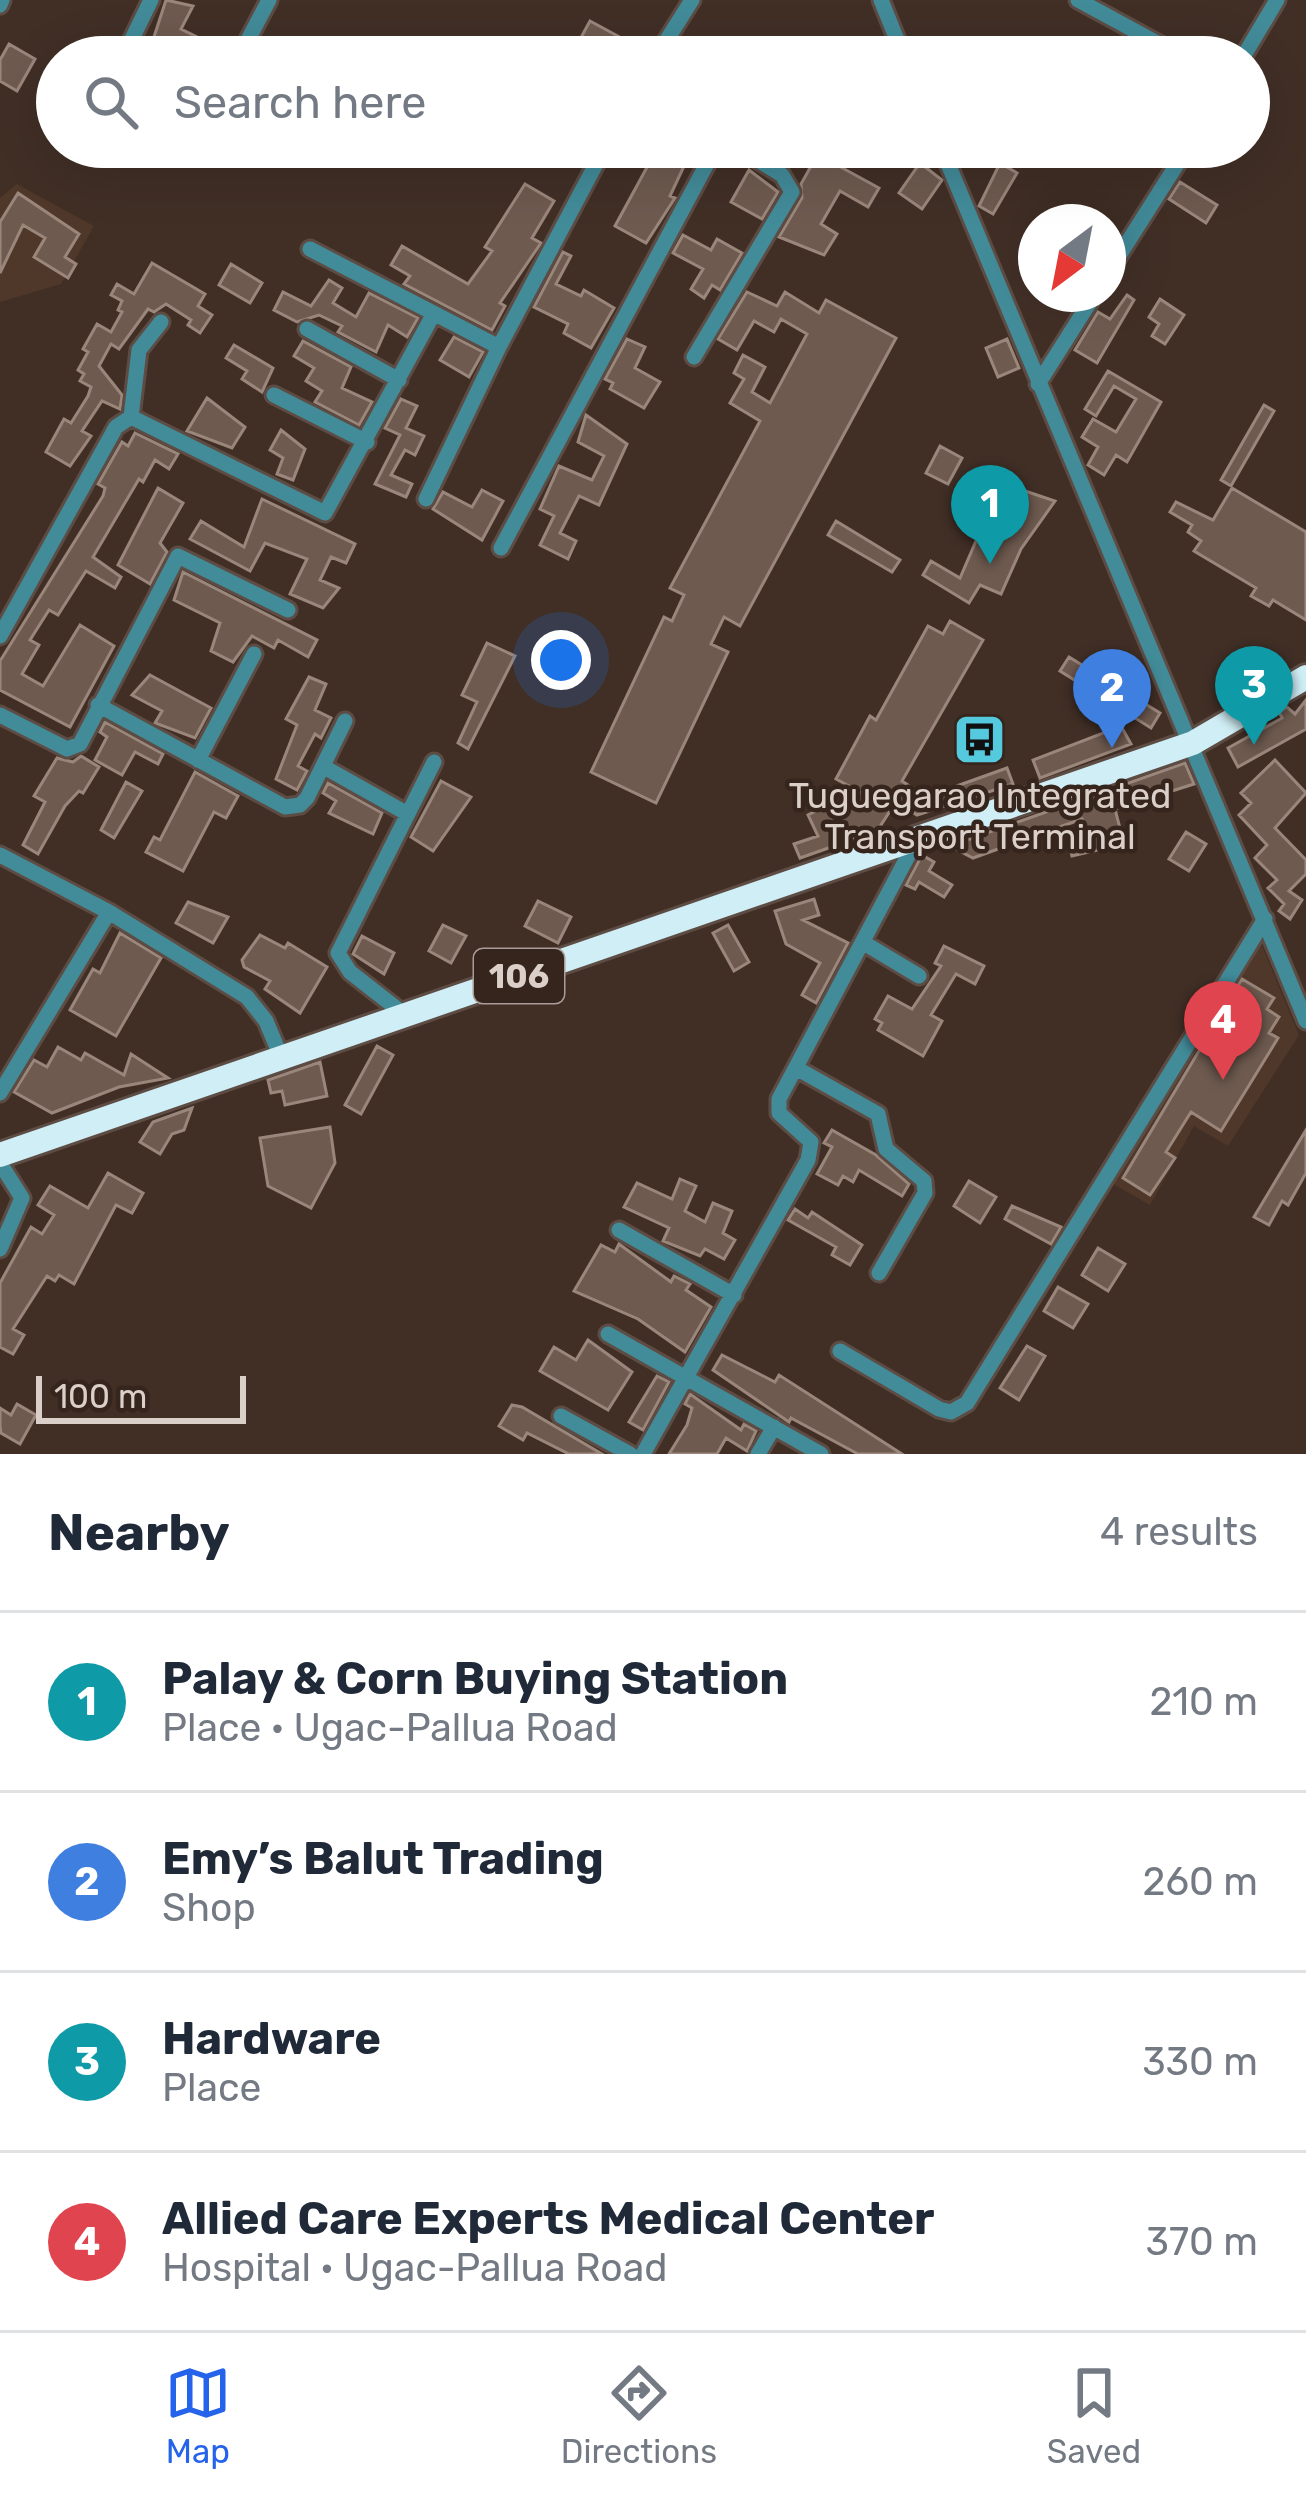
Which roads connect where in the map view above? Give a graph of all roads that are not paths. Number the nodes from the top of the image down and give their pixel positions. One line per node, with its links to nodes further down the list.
1 (151, 0): 7 (street)
2 (269, 0): 8 (street)
3 (692, 0): 9 (street)
4 (881, 0): 10 (street)
5 (1078, 0): 11 (street)
6 (1277, 0): 12 (street)
7 (133, 36)
8 (250, 36)
9 (669, 36)
10 (896, 36)
11 (1144, 36)
12 (1256, 36)
13 (594, 168): 24 (street)
14 (705, 168): 32 (street)
15 (771, 168): 25 (street)
16 (950, 168): 27 (street)
17 (1176, 168): 18 (street)
18 (1126, 245)
19 (310, 249): 21 (street)
20 (1084, 312): 27 (street)
21 (433, 315): 24 (street); 26 (street)
22 (161, 322): 29 (street)
23 (308, 329): 26 (street)
24 (500, 347): 31 (street)
25 (694, 357)
26 (399, 380): 30 (street)
27 (1038, 384): 40 (street)
28 (274, 395): 30 (street)
29 (131, 417): 30 (street); 34 (street)
30 (367, 442)
31 (426, 500)
32 (501, 548)
33 (288, 610): 37 (street)
34 (0, 636)
35 (254, 654): 41 (street)
36 (1306, 677): 40 (highway, 106)
37 (98, 705): 38 (street); 41 (street)
38 (0, 715)
39 (345, 721): 43 (street)
40 (1193, 743): 45 (highway, 106); 48 (street)
41 (198, 760): 43 (street)
42 (434, 762): 44 (street)
43 (323, 767): 44 (street)
44 (406, 813): 51 (street)
45 (916, 841): 49 (street); 51 (highway, 106)
46 (0, 855): 47 (street)
47 (109, 912): 53 (street); 55 (street)
48 (1265, 920): 52 (street); 62 (street)
49 (864, 944): 50 (street); 54 (street)
50 (919, 976)
51 (404, 1015): 53 (highway, 106)
52 (1306, 1021)
53 (281, 1057): 56 (highway, 106)
54 (796, 1069): 59 (street); 60 (street)
55 (0, 1094)
56 (0, 1159): 58 (street)
57 (619, 1230): 60 (street)
58 (0, 1249)
59 (879, 1273)
60 (734, 1295): 63 (street)
61 (608, 1334): 63 (street)
62 (840, 1352)
63 (689, 1378): 65 (street); 67 (street)
64 (561, 1416): 66 (street)
65 (774, 1426): 68 (street); 69 (street)
66 (630, 1454)
67 (643, 1454)
68 (758, 1454)
69 (821, 1454)

